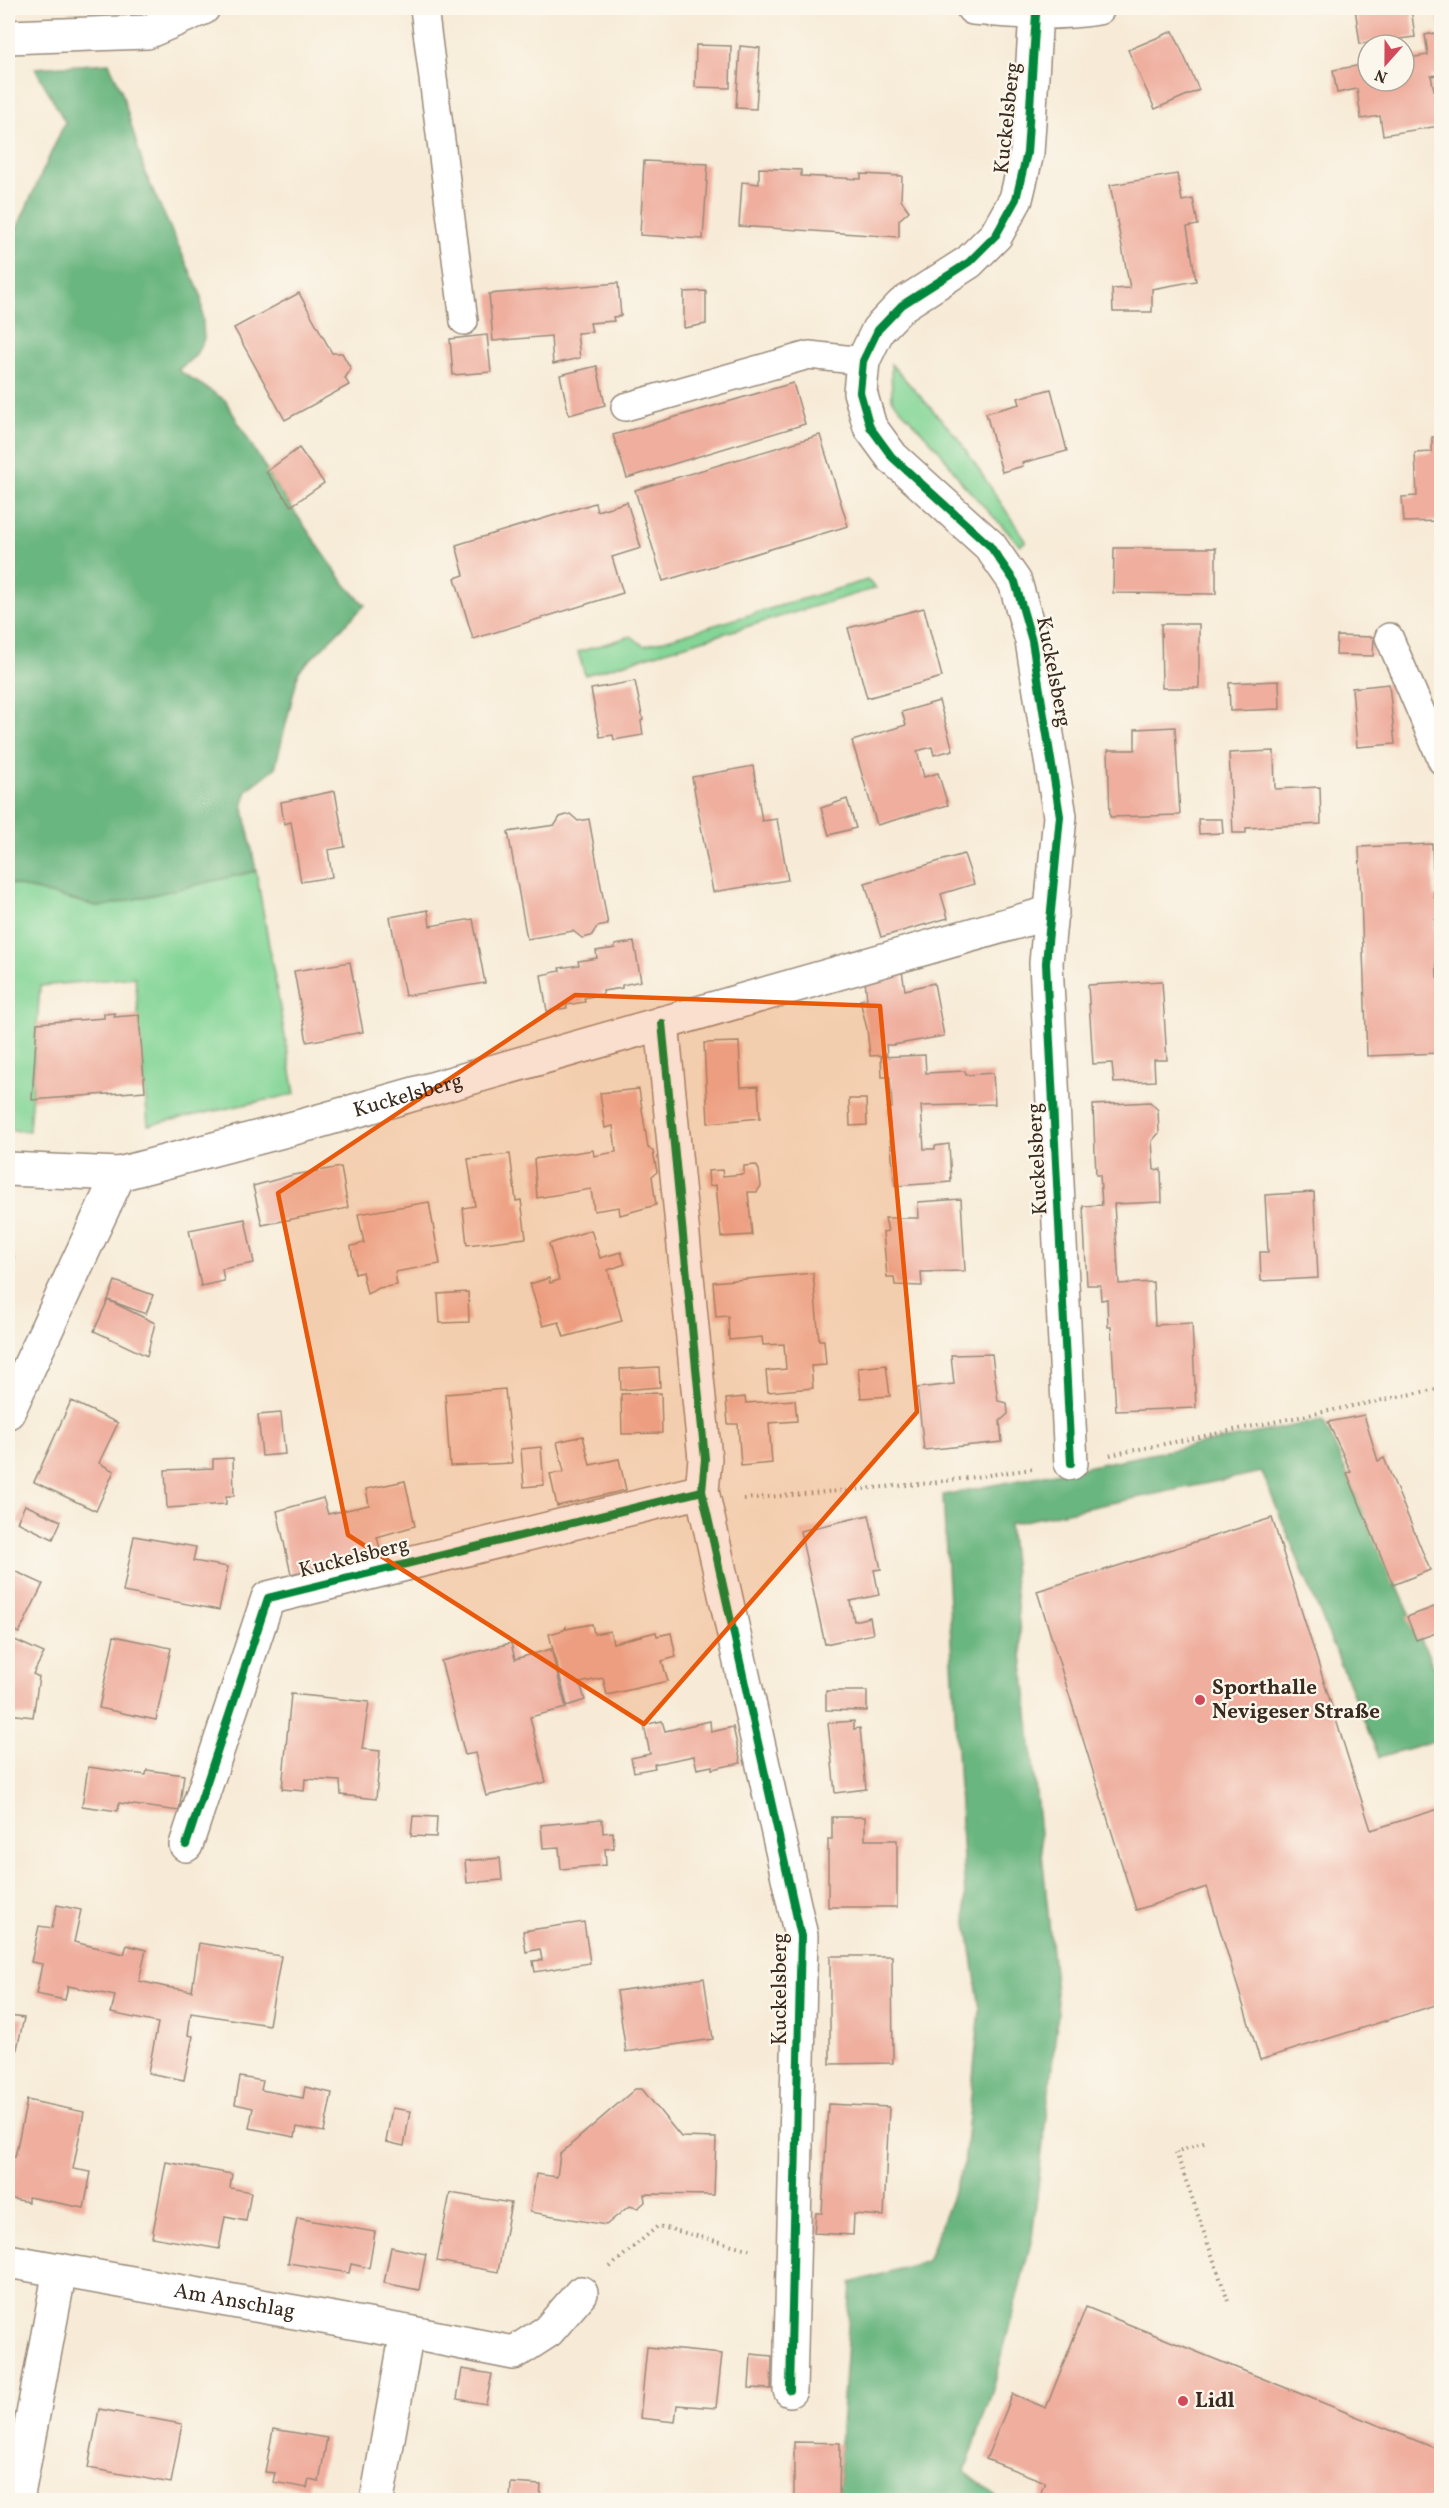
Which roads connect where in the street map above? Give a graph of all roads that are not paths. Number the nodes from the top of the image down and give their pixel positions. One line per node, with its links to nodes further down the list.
1 (203, 8): 6 (street)
2 (424, 8): 7 (lane)
3 (973, 8): 5 (street)
4 (1098, 8): 5 (street)
5 (1036, 14): 8 (street, Kuckelsberg)
6 (8, 37)
7 (464, 321)
8 (863, 361): 9 (lane); 12 (street, Kuckelsberg)
9 (625, 407)
10 (1389, 637): 11 (lane)
11 (1442, 761)
12 (1052, 912): 13 (street, Kuckelsberg); 17 (street, Kuckelsberg)
13 (662, 1023): 15 (street, Kuckelsberg); 18 (street, Kuckelsberg)
14 (8, 1169): 15 (street, Kuckelsberg)
15 (119, 1174): 16 (street)
16 (8, 1412)
17 (1071, 1463)
18 (702, 1491): 19 (street, Kuckelsberg); 24 (street, Kuckelsberg)
19 (186, 1845)
20 (8, 2260): 21 (street, Am Anschlag)
21 (60, 2270): 23 (street, Am Anschlag); 25 (street)
22 (581, 2293): 23 (street, Am Anschlag)
23 (407, 2332): 26 (street)
24 (789, 2390)
25 (17, 2500)
26 (377, 2500)

